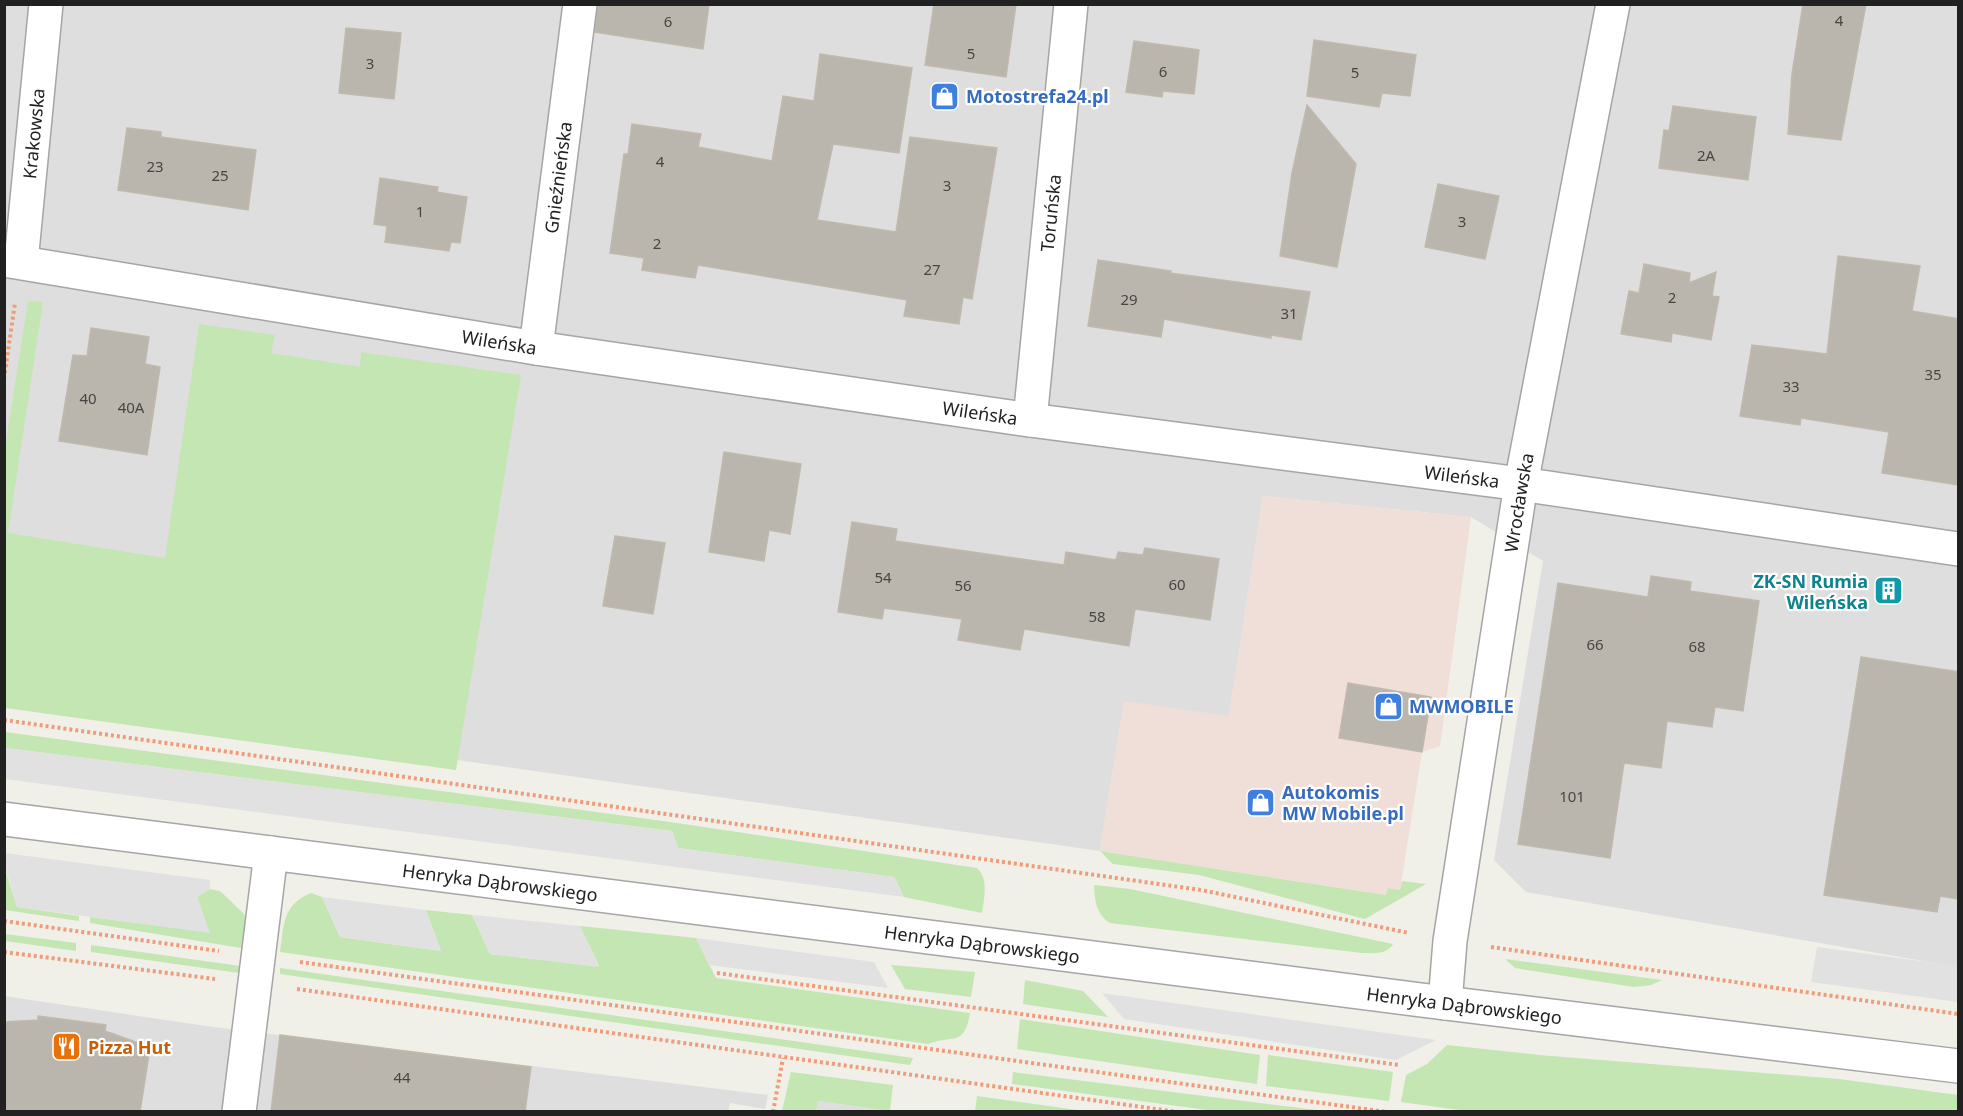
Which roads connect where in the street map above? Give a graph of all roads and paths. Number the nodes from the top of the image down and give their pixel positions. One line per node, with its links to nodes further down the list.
1 (46, 4): 5 (street, Krakowska)
2 (580, 4): 6 (street, Gnieźnieńska)
3 (1071, 4): 8 (street, Toruńska)
4 (1612, 4): 9 (street, Wrocławska)
5 (13, 261): 6 (street, Wileńska); 7 (path)
6 (536, 348): 8 (street, Wileńska)
7 (4, 380)
8 (1030, 420): 9 (street, Wileńska)
9 (1521, 484): 10 (street, Wileńska); 15 (street, Wrocławska)
10 (1959, 549)
11 (4, 720): 15 (path)
12 (4, 819): 13 (street, Henryka Dąbrowskiego)
13 (271, 853): 17 (street); 19 (street, Henryka Dąbrowskiego)
14 (4, 921): 17 (path)
15 (1450, 941): 19 (street, Wrocławska); 20 (path)
16 (4, 952): 17 (path)
17 (256, 970): 21 (path); 25 (street); 27 (path)
18 (717, 973): 22 (path)
19 (1444, 1003): 23 (street, Henryka Dąbrowskiego)
20 (1959, 1014)
21 (783, 1058): 24 (path); 26 (path)
22 (1399, 1065)
23 (1959, 1066)
24 (1177, 1111)
25 (239, 1112)
26 (773, 1112)
27 (1388, 1112)

